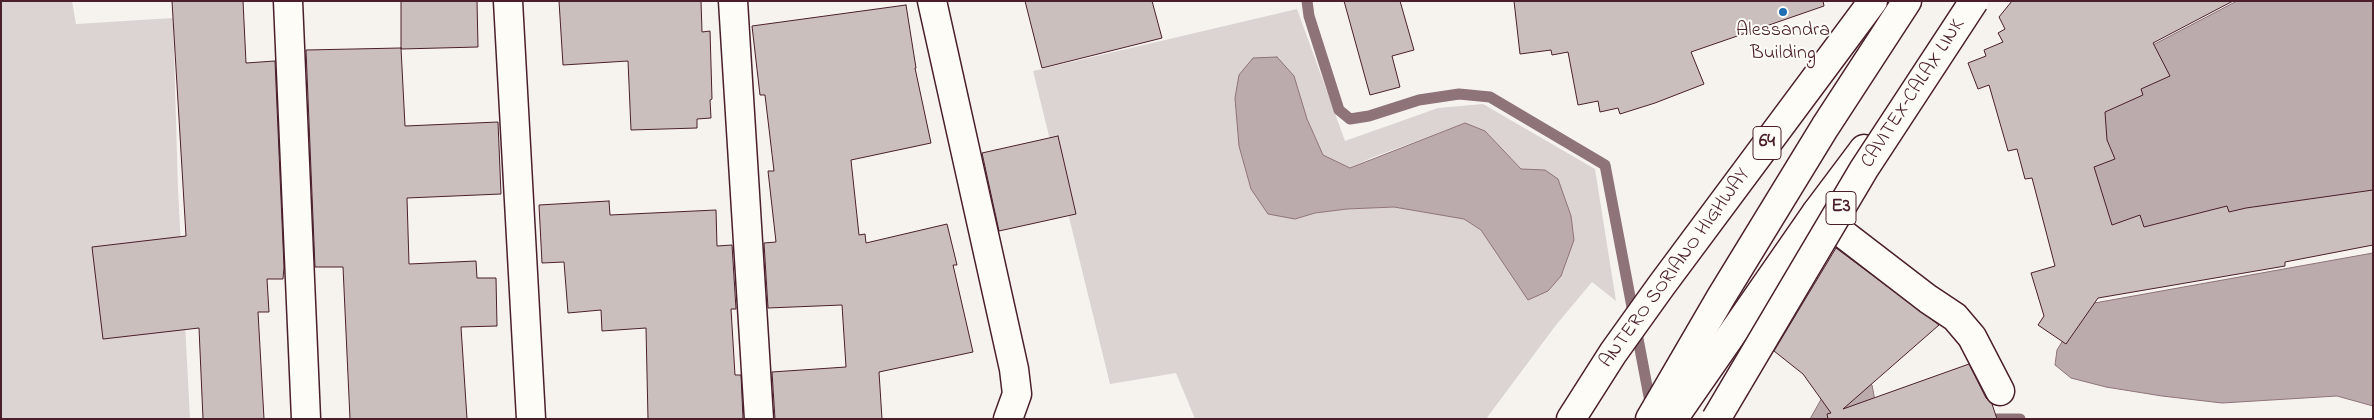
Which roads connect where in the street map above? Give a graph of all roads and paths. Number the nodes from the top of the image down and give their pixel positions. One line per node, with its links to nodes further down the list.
1 (288, 1): 10 (main road)
2 (508, 1): 11 (main road)
3 (734, 1): 12 (main road)
4 (932, 1): 13 (main road)
5 (1873, 1): 14 (main road, ANTERO SORIANO HIGHWAY / 64)
6 (1907, 1): 15 (main road)
7 (1975, 1): 8 (main road); 17 (main road, CAVITEX–CALAX LINK / E3, bridge)
8 (1816, 213): 9 (main road); 16 (main road)
9 (2000, 391)
10 (306, 419)
11 (531, 419)
12 (759, 419)
13 (1008, 419)
14 (1570, 419)
15 (1650, 419)
16 (1673, 419)
17 (1716, 419)

